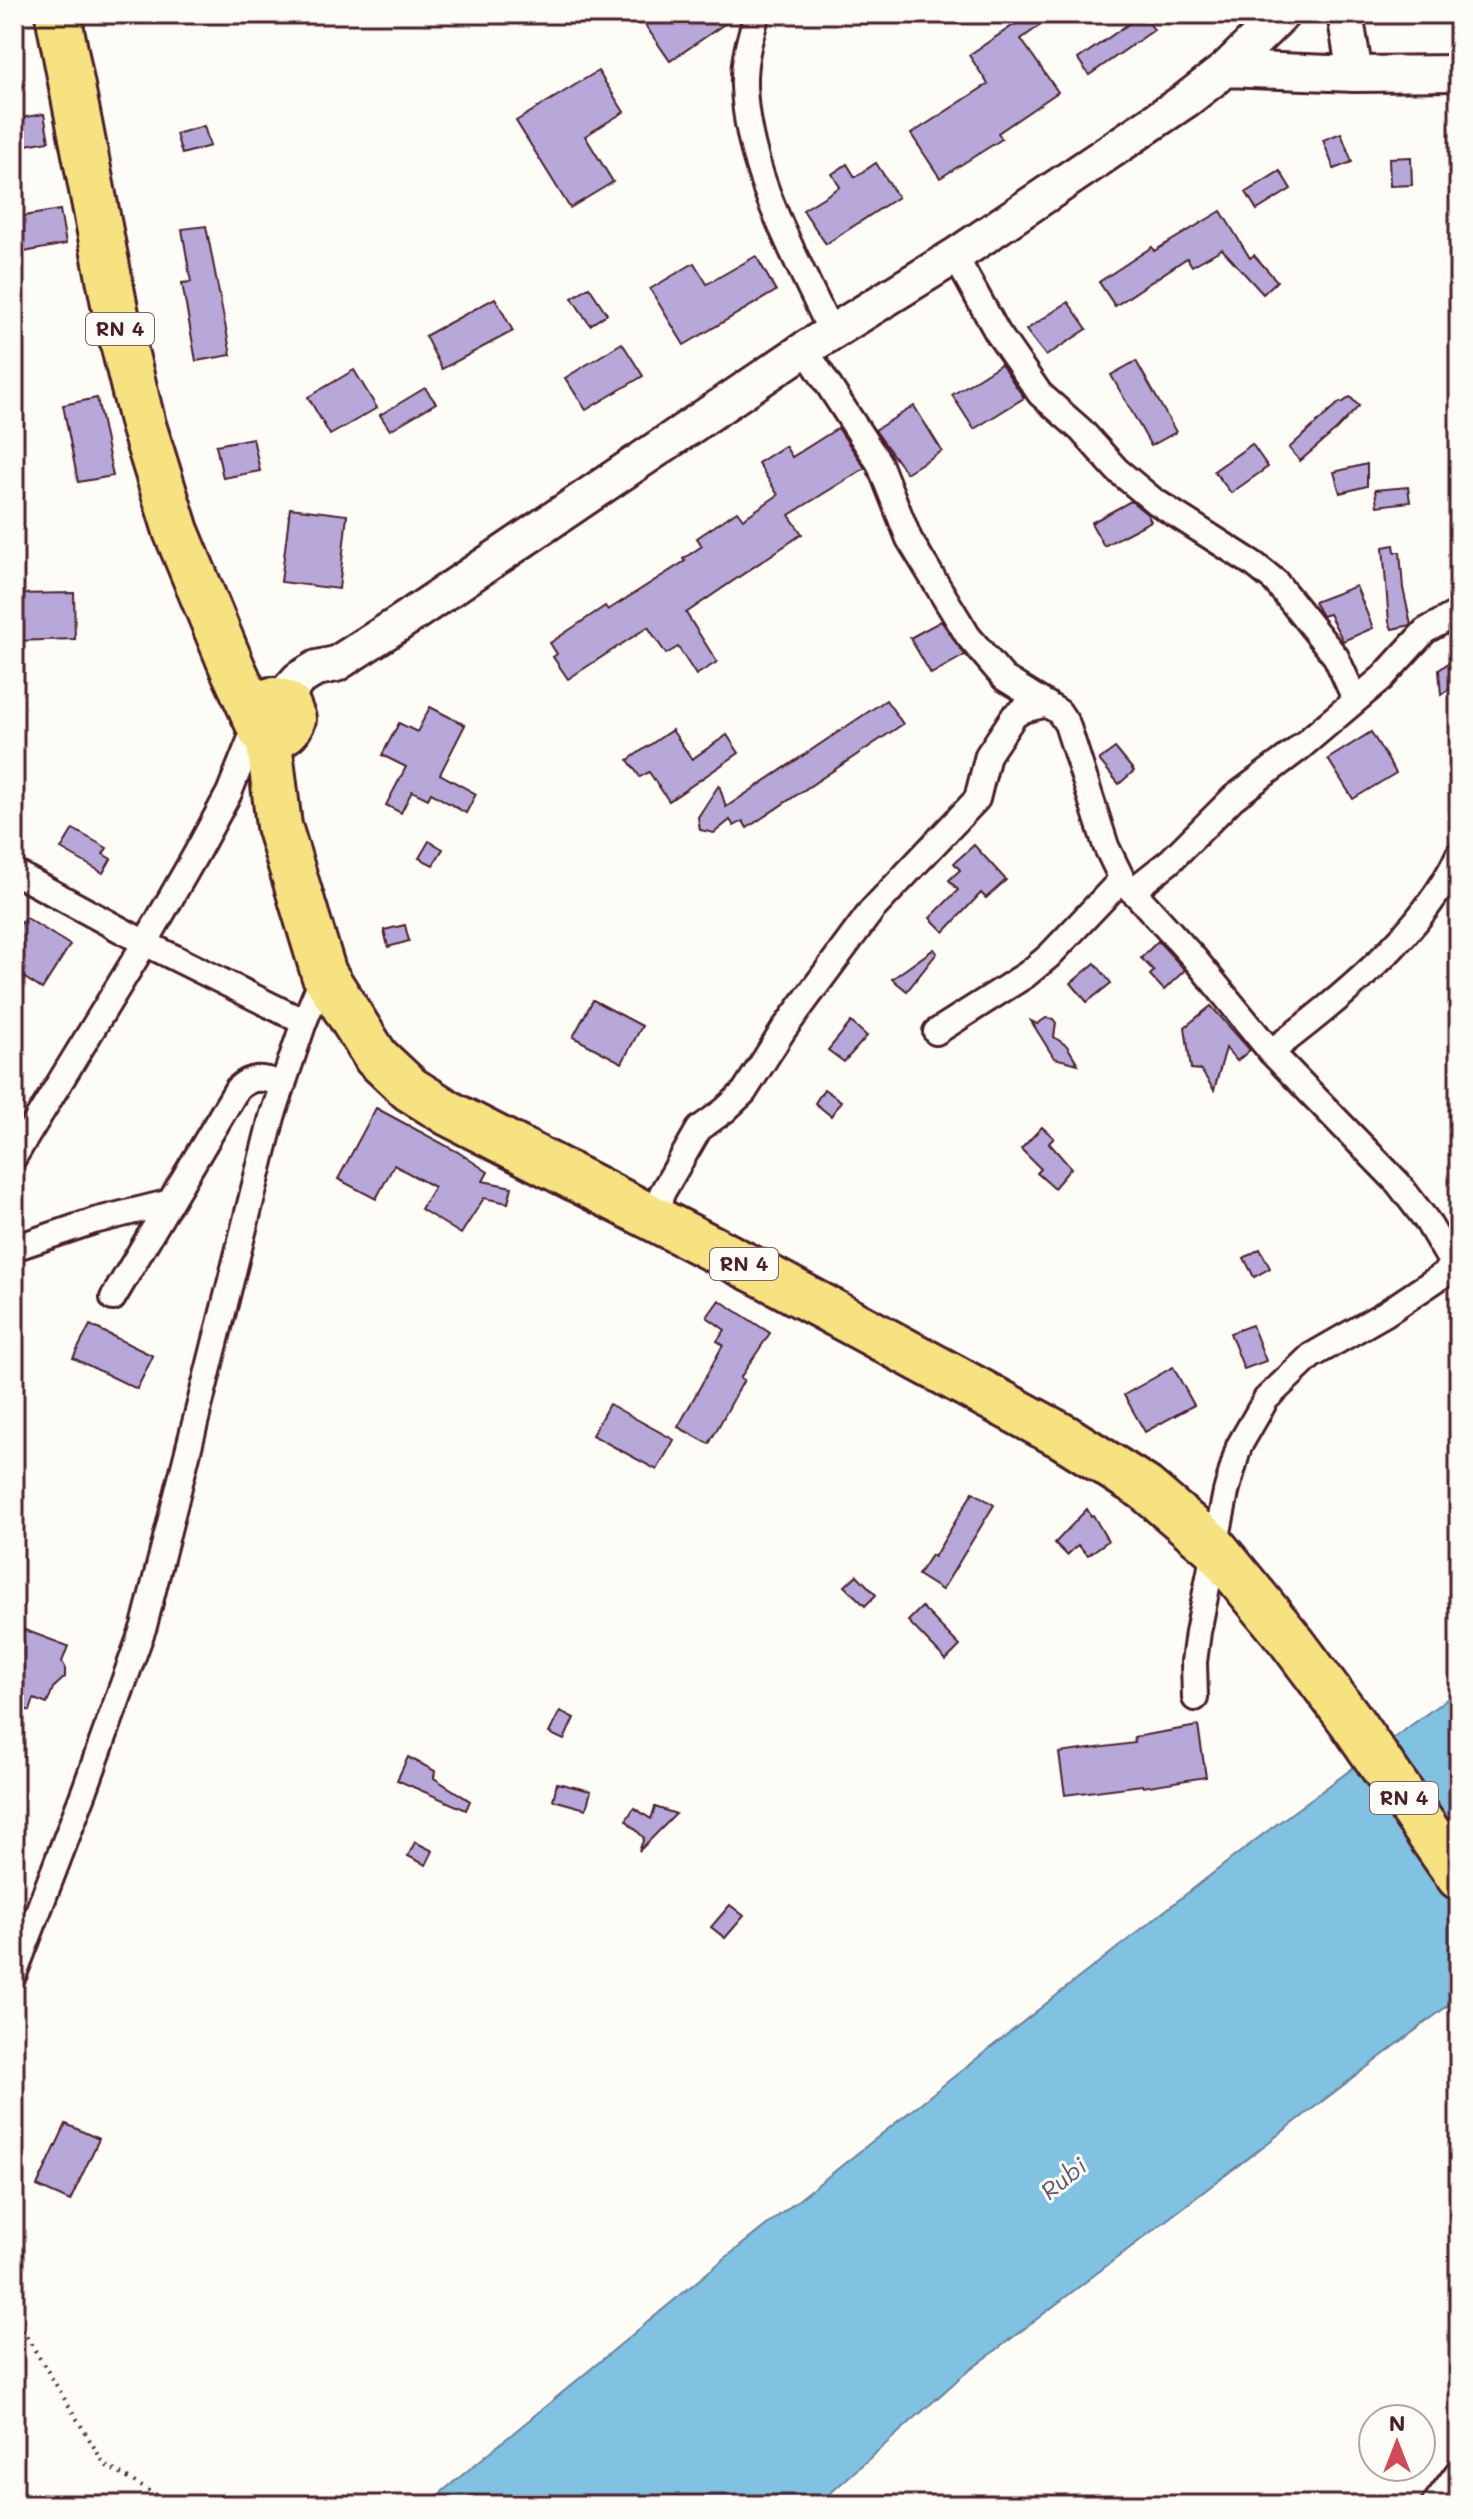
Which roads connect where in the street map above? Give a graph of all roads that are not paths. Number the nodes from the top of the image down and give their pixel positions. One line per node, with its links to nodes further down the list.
1 (58, 14): 14 (highway, RN 4)
2 (757, 14): 9 (street)
3 (1282, 14): 5 (street)
4 (1345, 14): 7 (street)
5 (1226, 69): 7 (street); 8 (street)
6 (1459, 73): 7 (street)
7 (1355, 74)
8 (955, 256): 9 (street); 12 (street)
9 (818, 340): 11 (street); 14 (street)
10 (1459, 612): 12 (street)
11 (1004, 678): 13 (street); 15 (street)
12 (1355, 699): 18 (street)
13 (1047, 704): 15 (street); 18 (street)
14 (271, 715): 19 (street); 20 (highway, RN 4)
15 (1014, 716): 27 (street)
16 (1459, 854): 23 (street)
17 (14, 872): 19 (street)
18 (1127, 885): 22 (street); 23 (street)
19 (145, 943): 21 (street); 25 (street)
20 (324, 974): 21 (street); 27 (highway, RN 4)
21 (304, 1022): 24 (street)
22 (936, 1032)
23 (1271, 1052): 29 (street)
24 (283, 1084): 26 (street); 34 (street)
25 (14, 1157)
26 (167, 1203): 28 (street); 30 (street)
27 (655, 1219): 31 (highway, RN 4)
28 (14, 1248)
29 (1456, 1265): 31 (street)
30 (113, 1298)
31 (1214, 1547): 32 (street); 33 (highway, RN 4)
32 (1195, 1698)
33 (1459, 1877)
34 (14, 1974)
35 (1459, 2471): 36 (street)
36 (1434, 2505)

